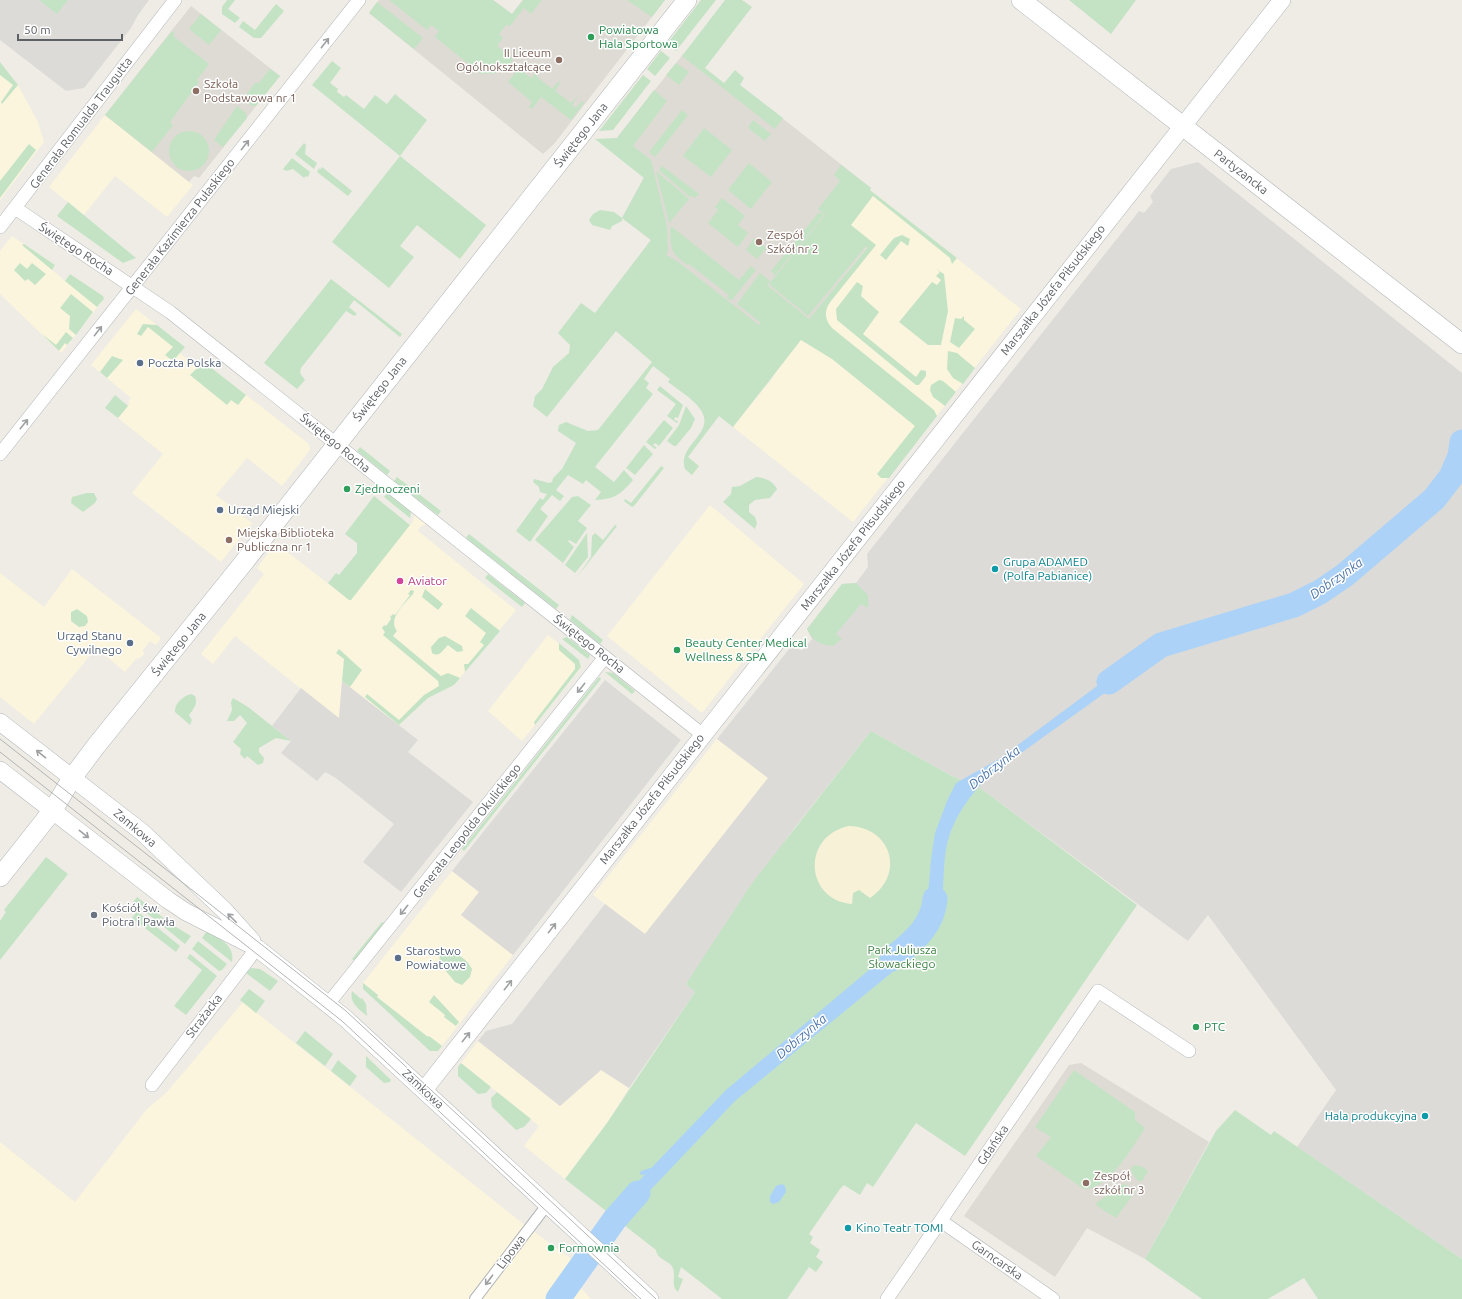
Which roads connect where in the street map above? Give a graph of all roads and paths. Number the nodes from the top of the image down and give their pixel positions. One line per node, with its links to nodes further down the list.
1 (175, 0): 7 (street, Generała Romualda Traugutta)
2 (359, 0): 9 (street, Generała Kazimierza Pułaskiego, one-way to 2)
3 (687, 0): 11 (main road, Świętego Jana)
4 (1021, 0): 6 (main road, Partyzancka)
5 (1282, 0): 6 (street, Marszałka Józefa Piłsudskiego)
6 (1182, 126): 10 (main road, Partyzancka); 15 (street, Marszałka Józefa Piłsudskiego)
7 (15, 208): 8 (street, Generała Romualda Traugutta); 9 (street, Świętego Rocha)
8 (0, 227)
9 (133, 286): 11 (street, Świętego Rocha); 12 (street, Generała Kazimierza Pułaskiego, one-way to 9)
10 (1462, 344)
11 (337, 444): 13 (street, Świętego Rocha); 17 (main road, Świętego Jana)
12 (0, 454)
13 (605, 657): 15 (street, Świętego Rocha); 21 (street, Generała Leopolda Okulickiego, one-way to 21)
14 (0, 722): 17 (street, Zamkowa, one-way to 14)
15 (702, 735): 24 (street, Marszałka Józefa Piłsudskiego, one-way to 15)
16 (0, 770): 18 (street, Zamkowa)
17 (72, 778): 18 (main road, Świętego Jana); 20 (street, Zamkowa, one-way to 17)
18 (53, 810): 19 (main road, Świętego Jana); 20 (street, Zamkowa, one-way to 20)
19 (0, 877)
20 (257, 948): 21 (street, Zamkowa); 23 (street, Strażacka)
21 (328, 1004): 24 (street, Zamkowa)
22 (1188, 1051): 26 (street, Gdańska)
23 (152, 1085)
24 (424, 1090): 25 (street, Zamkowa)
25 (547, 1205): 27 (street, Lipowa, one-way to 27); 28 (street, Zamkowa)
26 (941, 1221): 29 (street, Gdańska); 30 (street, Garncarska)
27 (475, 1299)
28 (650, 1299)
29 (887, 1299)
30 (1053, 1299)

